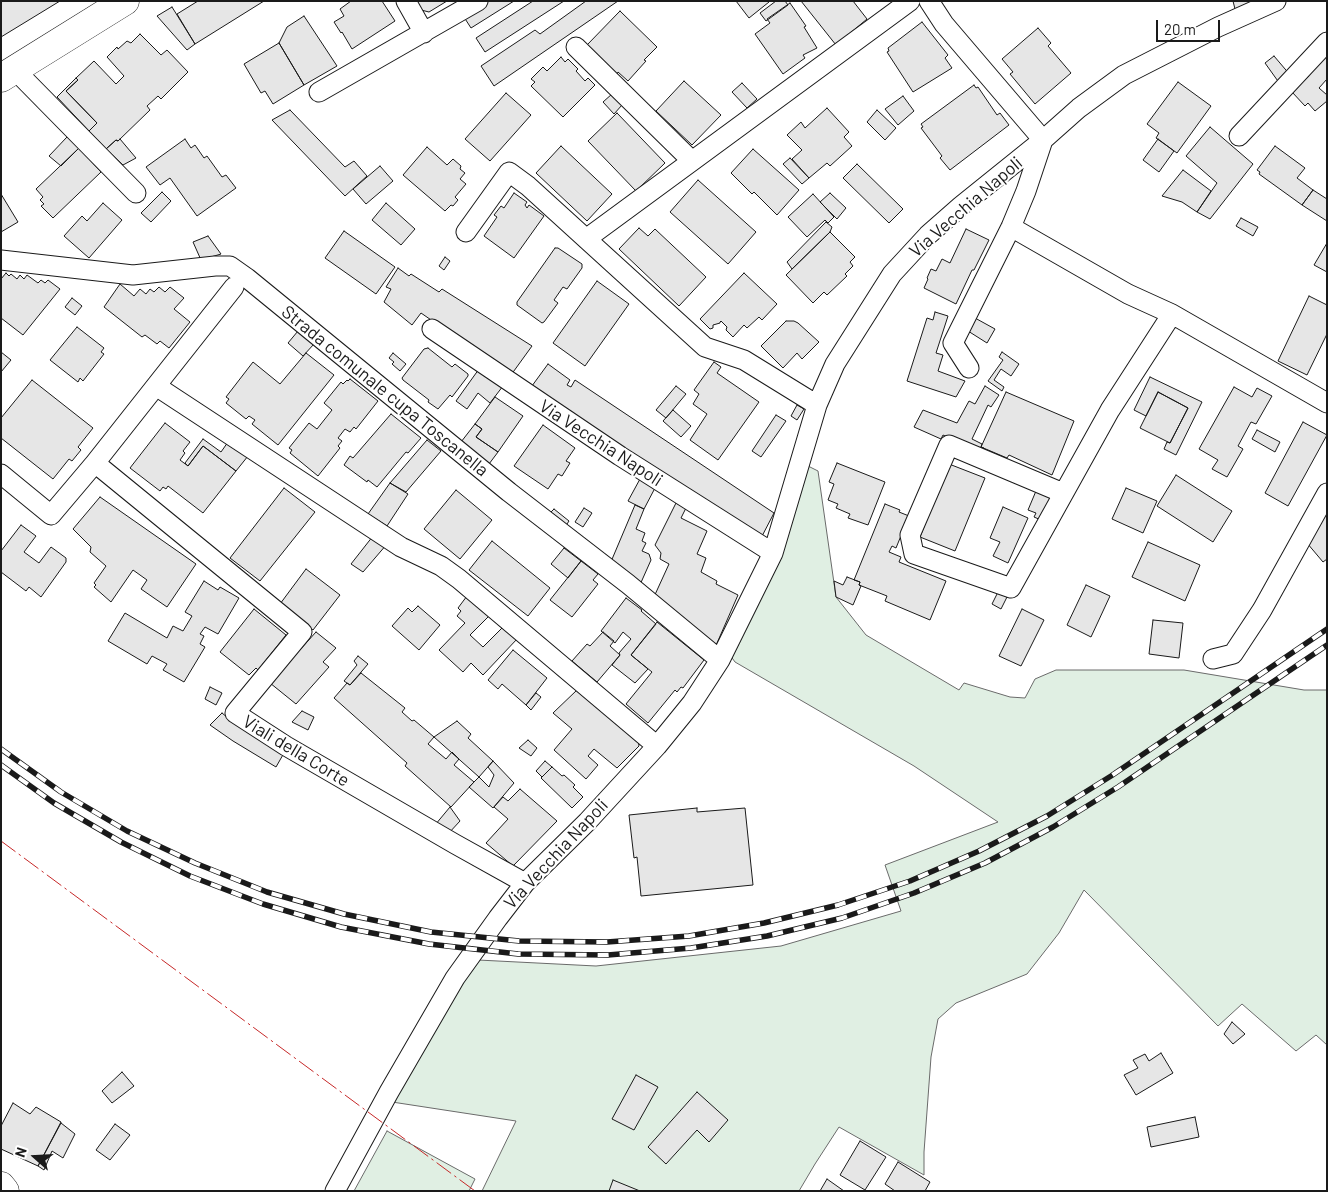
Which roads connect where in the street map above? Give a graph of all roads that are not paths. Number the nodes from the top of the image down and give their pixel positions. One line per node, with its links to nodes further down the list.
1 (125, 1): 10 (main road)
2 (406, 1): 7 (street)
3 (478, 1): 7 (street)
4 (910, 1): 14 (street)
5 (929, 1): 13 (street)
6 (1276, 1): 13 (street, Via Vecchia Napoli)
7 (424, 33): 11 (street)
8 (1327, 42): 12 (street)
9 (576, 47): 14 (street)
10 (8, 74): 15 (street)
11 (319, 92)
12 (1239, 136)
13 (1043, 140): 16 (street); 26 (street, Via Vecchia Napoli)
14 (692, 161): 18 (street)
15 (136, 193)
16 (1011, 227): 21 (street); 23 (street)
17 (466, 232): 18 (street)
18 (586, 239): 26 (street)
19 (1, 260): 33 (street, Strada comunale cupa Toscanella)
20 (234, 287): 24 (street)
21 (1172, 314): 25 (street); 29 (street)
22 (432, 329): 31 (street, Via Vecchia Napoli)
23 (968, 368)
24 (156, 386): 27 (street); 34 (street)
25 (1327, 403)
26 (816, 406): 31 (street, Via Vecchia Napoli)
27 (95, 464): 28 (street); 35 (street, Viali della Corte)
28 (1, 474)
29 (1063, 493): 29 (street)
30 (1327, 493): 32 (street)
31 (773, 552): 33 (street, Via Vecchia Napoli)
32 (1213, 659)
33 (720, 660): 34 (street, Via Vecchia Napoli)
34 (657, 746): 35 (street, Via Vecchia Napoli)
35 (525, 883): 38 (street, Via Vecchia Napoli)
36 (1, 1186): 37 (main road)
37 (6, 1191)
38 (335, 1191)

